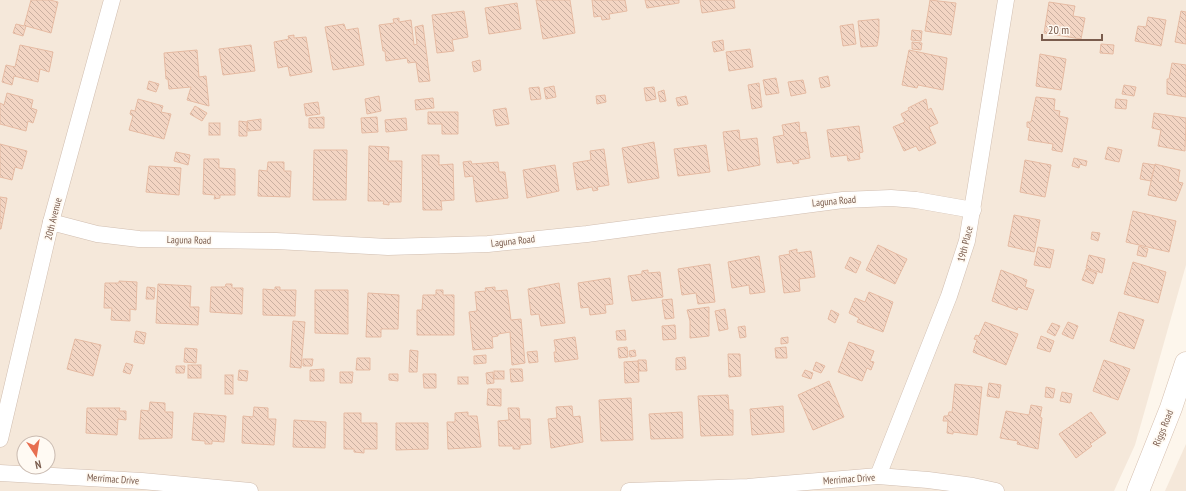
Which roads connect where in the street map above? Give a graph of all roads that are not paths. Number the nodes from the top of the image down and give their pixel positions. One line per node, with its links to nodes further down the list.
1 (112, 0): 4 (street, 20th Avenue)
2 (1006, 0): 3 (street, 19th Place)
3 (973, 210): 4 (street, Laguna Road); 8 (street, 19th Place)
4 (52, 222): 6 (street, 20th Avenue)
5 (1186, 363): 12 (main road, Riggs Road)
6 (0, 439)
7 (0, 473): 9 (street, Merrimac Drive)
8 (878, 476): 10 (street, Merrimac Drive); 11 (street, Merrimac Drive)
9 (250, 491)
10 (629, 491)
11 (996, 491)
12 (1138, 491)

